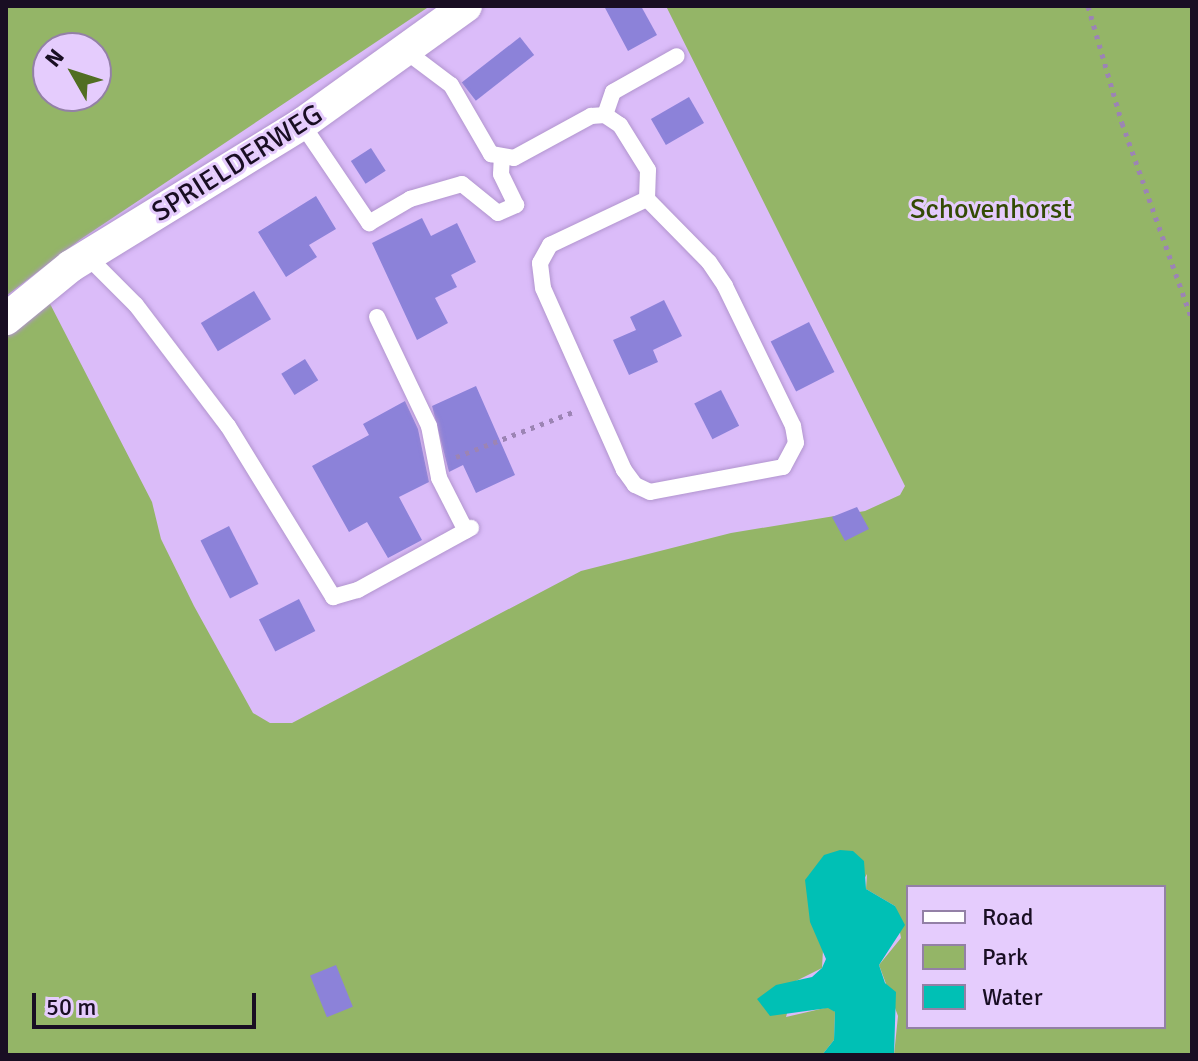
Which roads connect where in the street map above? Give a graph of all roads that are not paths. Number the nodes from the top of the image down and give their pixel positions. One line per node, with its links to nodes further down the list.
1 (466, 6): 2 (street, SPRIELDERWEG)
2 (407, 52): 5 (street, SPRIELDERWEG); 6 (lane)
3 (677, 56): 4 (lane)
4 (605, 115): 6 (lane); 7 (lane)
5 (302, 124): 6 (lane); 8 (street, SPRIELDERWEG)
6 (502, 157)
7 (647, 199): 7 (lane)
8 (87, 256): 9 (lane); 10 (street, SPRIELDERWEG)
9 (377, 317)
10 (6, 319)

